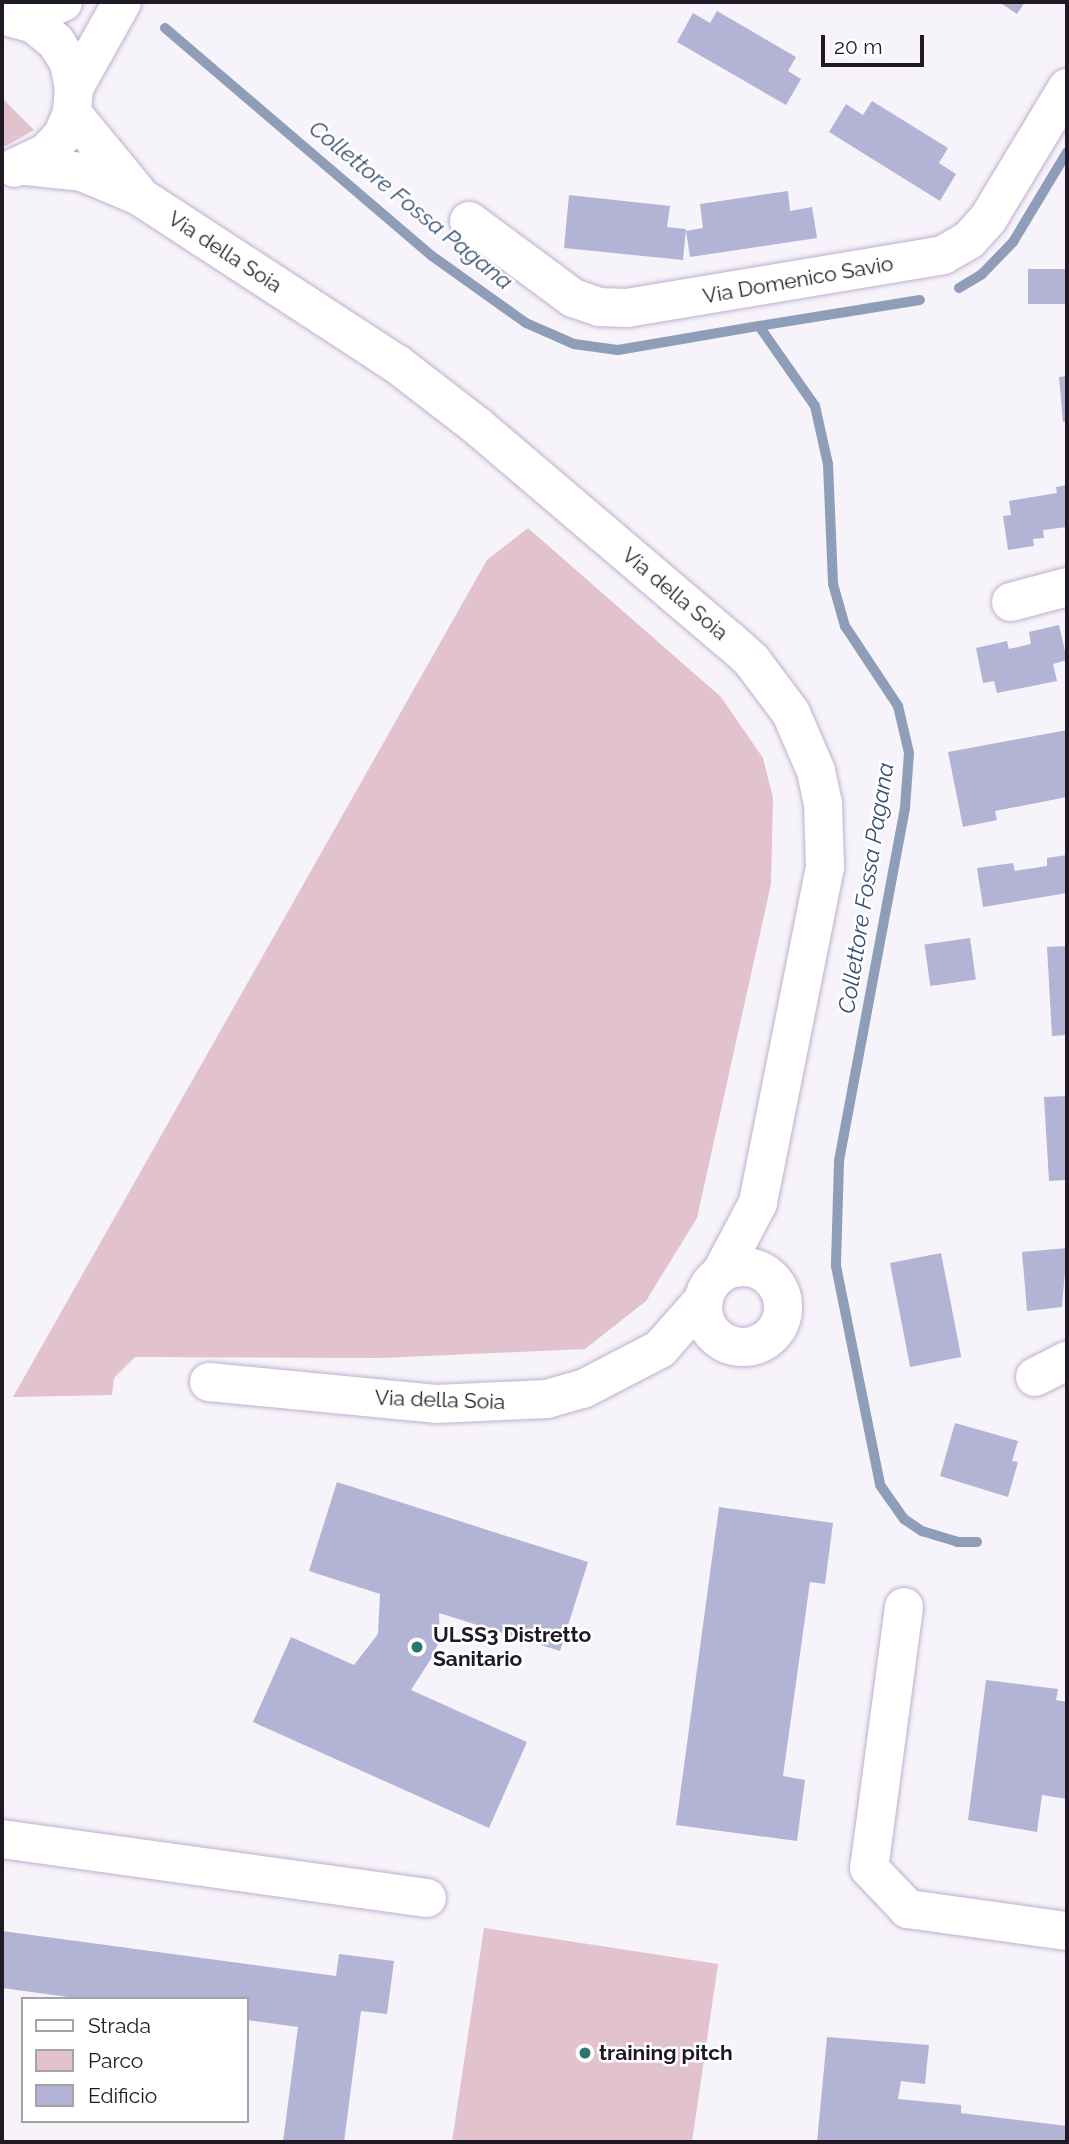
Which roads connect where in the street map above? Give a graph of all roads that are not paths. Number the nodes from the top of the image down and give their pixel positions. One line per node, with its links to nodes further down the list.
1 (63, 2): 3 (street)
2 (122, 2): 5 (street)
3 (5, 15): 5 (street)
4 (1067, 88): 8 (street, Via Domenico Savio)
5 (73, 100): 6 (street); 7 (street, Via della Soia)
6 (14, 168): 7 (street, Via della Soia)
7 (139, 196): 11 (street, Via della Soia)
8 (469, 221)
9 (1067, 587): 10 (street)
10 (1011, 602)
11 (758, 1203): 12 (street, Via della Soia); 13 (street, Via della Soia)
12 (777, 1284): 13 (street); 14 (street, Via della Soia)
13 (712, 1286): 14 (street); 15 (street, Via della Soia)
14 (722, 1340): 15 (street, Via della Soia)
15 (660, 1349): 16 (street, Via della Soia)
16 (209, 1382)
17 (904, 1607): 20 (street)
18 (2, 1839): 19 (street)
19 (426, 1898)
20 (1067, 1931)

